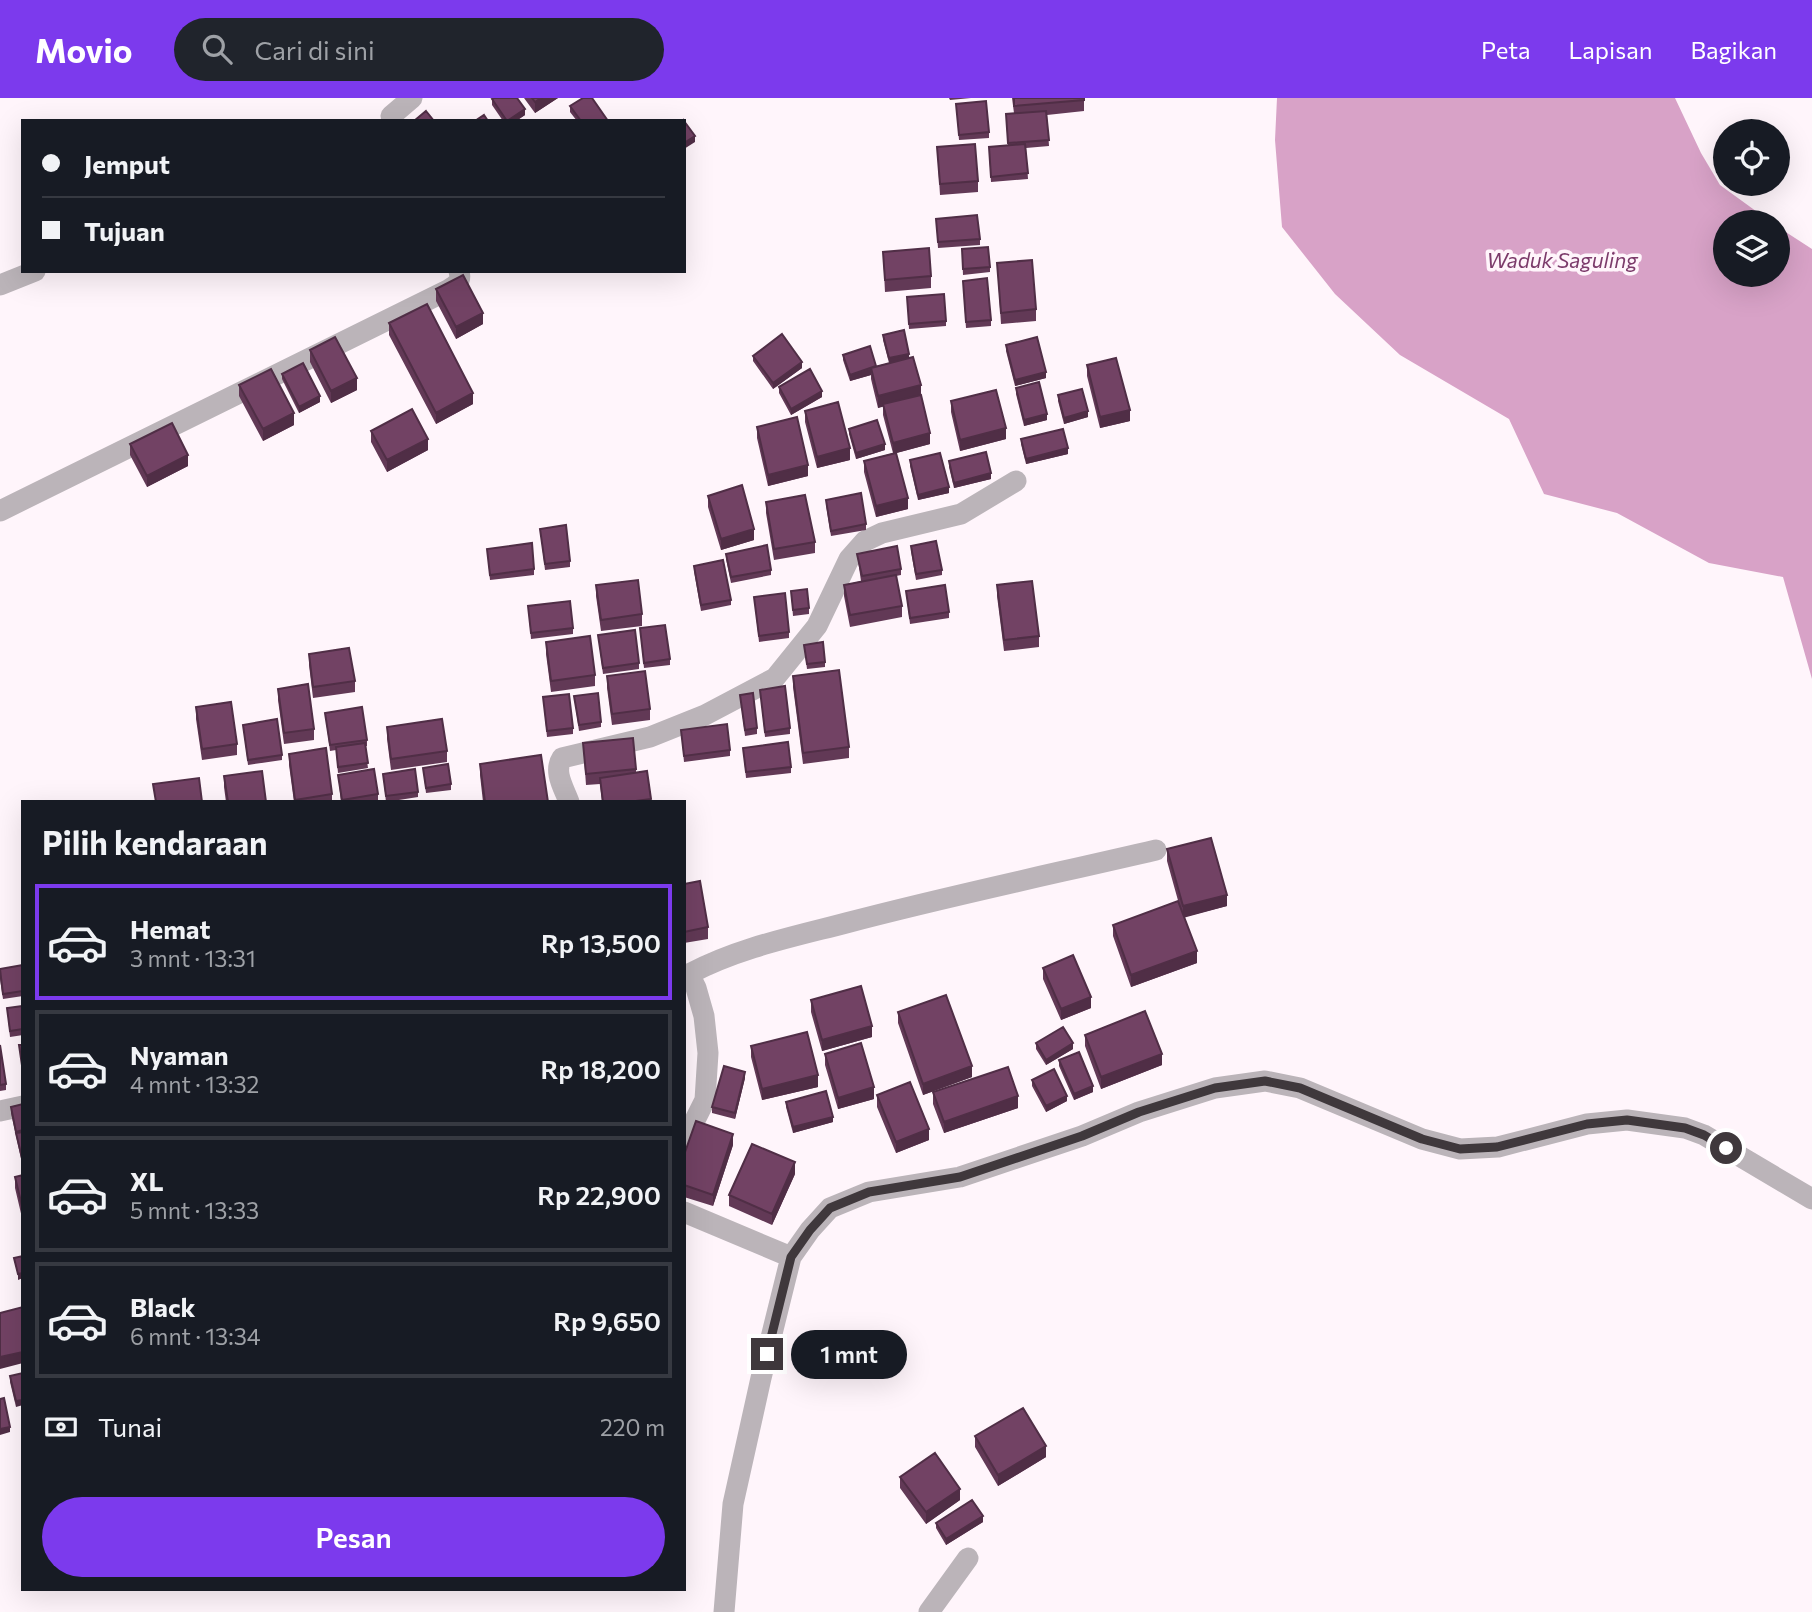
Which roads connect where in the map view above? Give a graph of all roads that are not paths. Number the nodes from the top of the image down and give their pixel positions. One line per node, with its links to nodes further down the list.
1 (412, 98): 2 (street)
2 (389, 119)
3 (30, 273): 5 (street)
4 (460, 273): 7 (street)
5 (0, 285)
6 (1016, 481): 8 (street)
7 (0, 511)
8 (568, 800)
9 (1156, 850): 10 (street)
10 (687, 974): 13 (street)
11 (21, 1106): 12 (street)
12 (0, 1111)
13 (686, 1138)
14 (1812, 1199): 16 (street)
15 (686, 1213): 16 (street)
16 (791, 1257): 18 (street)
17 (968, 1558): 19 (street)
18 (724, 1612)
19 (929, 1612)

